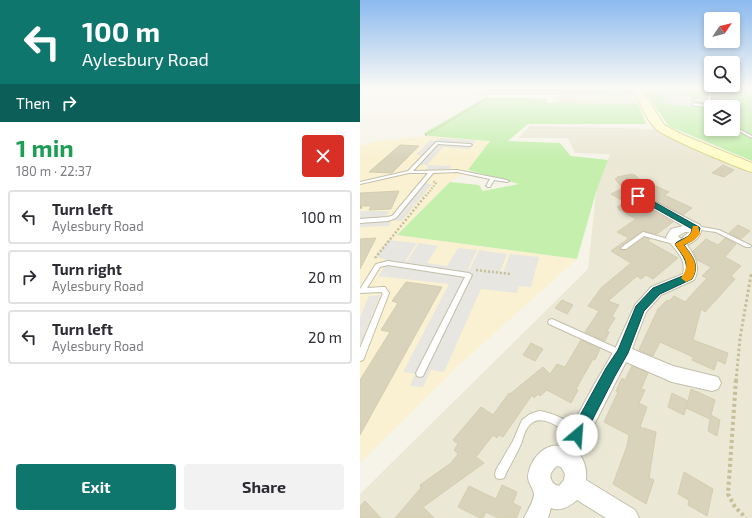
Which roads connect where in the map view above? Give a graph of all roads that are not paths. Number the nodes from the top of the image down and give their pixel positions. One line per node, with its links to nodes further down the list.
1 (650, 112): 5 (street)
2 (740, 131): 3 (lane)
3 (752, 137)
4 (470, 145): 6 (lane)
5 (752, 168)
6 (410, 172): 7 (lane); 10 (lane)
7 (431, 172): 8 (lane); 13 (lane)
8 (492, 179): 9 (lane); 11 (lane)
9 (507, 181)
10 (360, 183)
11 (488, 186)
12 (638, 196): 14 (street)
13 (360, 221)
14 (696, 228): 15 (street); 16 (lane)
15 (679, 244): 17 (lane); 20 (street)
16 (748, 246)
17 (624, 248)
18 (361, 291): 21 (lane); 22 (lane)
19 (552, 322): 20 (lane)
20 (622, 353): 23 (street); 24 (street)
21 (360, 358)
22 (420, 373)
23 (712, 383)
24 (577, 435): 25 (street); 26 (lane)
25 (566, 457): 27 (street); 28 (street)
26 (500, 474)
27 (575, 486): 28 (street); 30 (street)
28 (546, 492): 29 (street)
29 (536, 518)
30 (627, 518)

